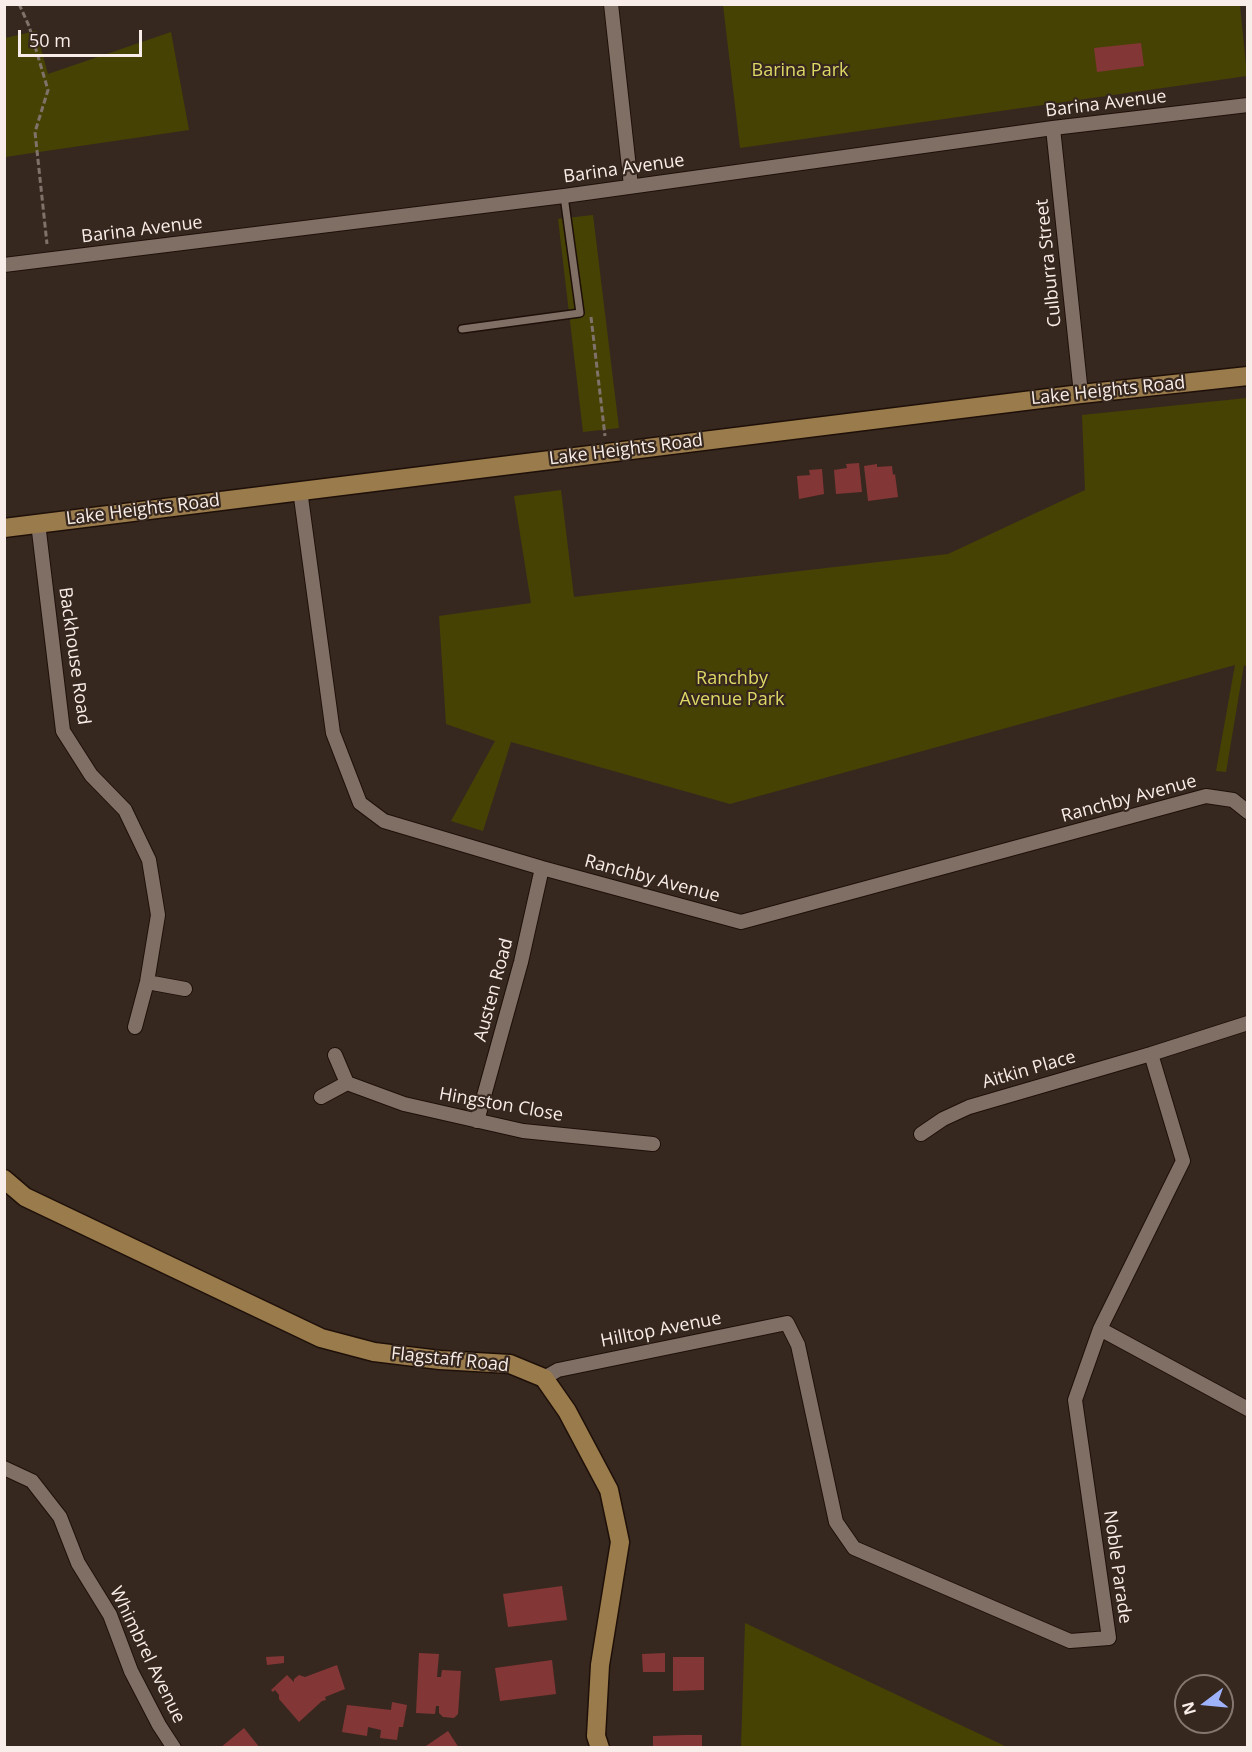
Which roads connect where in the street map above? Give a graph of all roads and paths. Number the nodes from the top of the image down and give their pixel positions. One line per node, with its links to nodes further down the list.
1 (19, 4): 7 (path)
2 (611, 4): 5 (street)
3 (1248, 105): 4 (street, Barina Avenue)
4 (1053, 128): 5 (street, Barina Avenue); 12 (street, Culburra Street)
5 (631, 186): 6 (street, Barina Avenue)
6 (564, 196): 7 (street, Barina Avenue); 10 (lane)
7 (49, 260): 8 (street, Barina Avenue)
8 (4, 265)
9 (591, 310): 13 (path)
10 (462, 329)
11 (1248, 376): 12 (main road, Lake Heights Road)
12 (1081, 394): 13 (main road, Lake Heights Road)
13 (608, 453): 14 (main road, Lake Heights Road)
14 (300, 490): 15 (main road, Lake Heights Road); 18 (street, Ranchby Avenue)
15 (38, 523): 16 (main road, Lake Heights Road); 19 (street, Backhouse Road)
16 (4, 528)
17 (1248, 812): 18 (street, Ranchby Avenue)
18 (542, 868): 27 (street, Austen Road)
19 (147, 982): 20 (street); 22 (street, Backhouse Road)
20 (185, 989)
21 (1248, 1023): 24 (street, Aitkin Place)
22 (135, 1027)
23 (335, 1054): 25 (street)
24 (1151, 1054): 28 (street, Aitkin Place); 32 (street, Noble Parade)
25 (347, 1083): 26 (street); 27 (street, Hingston Close)
26 (321, 1097)
27 (477, 1121): 29 (street, Hingston Close)
28 (921, 1134)
29 (654, 1144)
30 (4, 1179): 33 (main road, Flagstaff Road)
31 (787, 1323): 32 (street, Noble Parade); 33 (street, Hilltop Avenue)
32 (1100, 1329): 34 (street)
33 (544, 1378): 37 (main road)
34 (1248, 1409)
35 (4, 1468): 36 (street, Whimbrel Avenue)
36 (174, 1748)
37 (600, 1748)

